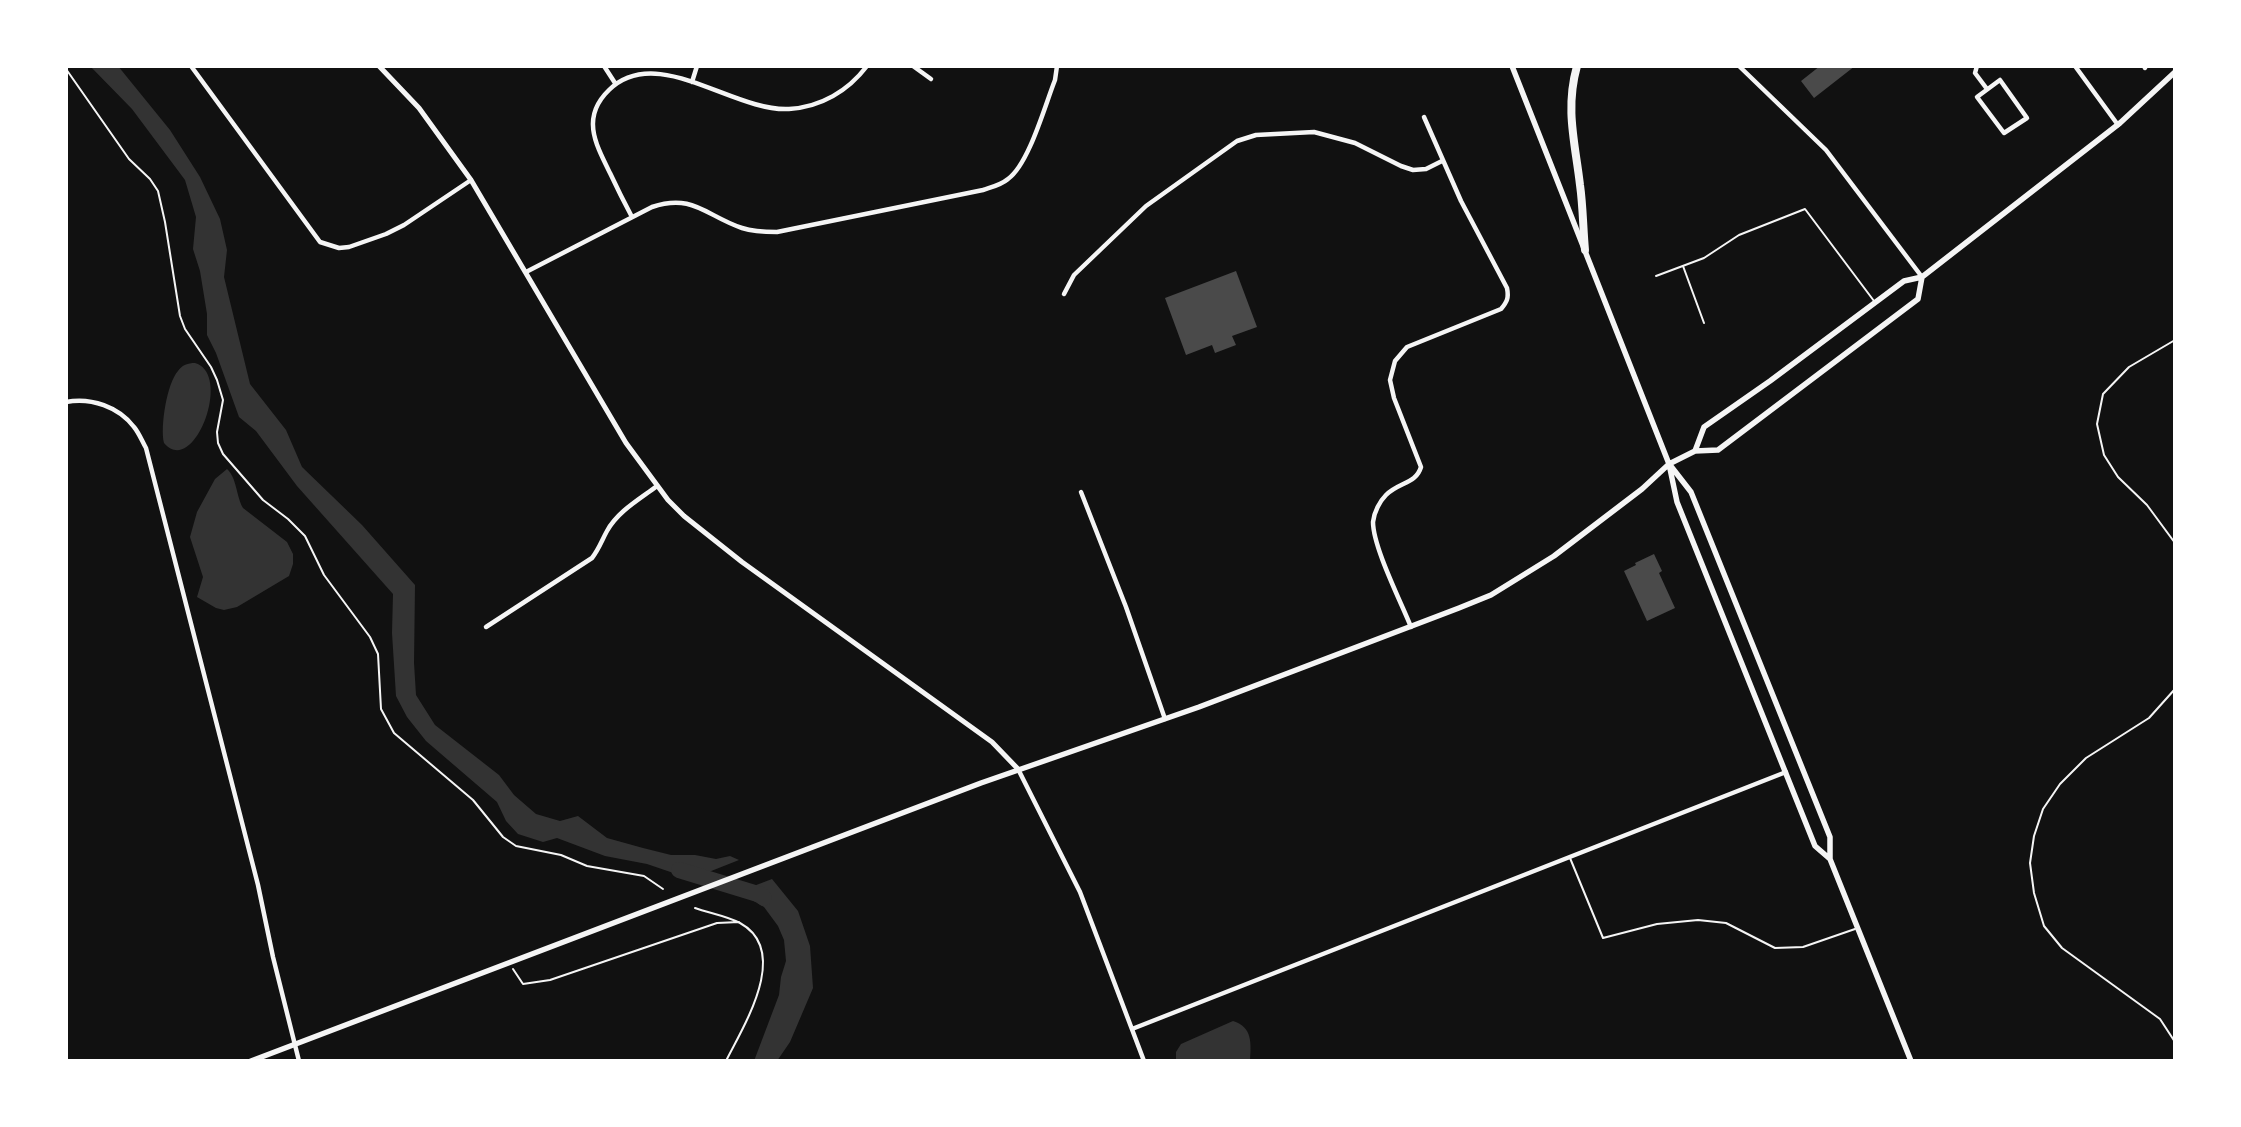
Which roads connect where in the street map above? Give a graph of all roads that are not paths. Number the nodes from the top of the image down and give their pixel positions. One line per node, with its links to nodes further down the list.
1 (191, 66): 21 (street)
2 (379, 66): 21 (street)
3 (604, 66): 16 (street)
4 (697, 66): 15 (street)
5 (867, 66): 15 (street)
6 (914, 66): 14 (street)
7 (1057, 66): 22 (street)
8 (1512, 66): 23 (main road)
9 (1577, 66): 23 (highway)
10 (1739, 66): 27 (street)
11 (1977, 66): 17 (street)
12 (2075, 66): 19 (street)
13 (2175, 72): 19 (main road)
14 (931, 79)
15 (692, 82): 16 (street)
16 (616, 83): 22 (street)
17 (1987, 89): 17 (street)
18 (1424, 117): 20 (street)
19 (2118, 125): 27 (main road)
20 (1442, 161): 28 (street); 37 (street)
21 (471, 180): 25 (street)
22 (632, 217): 25 (street)
23 (1585, 250): 33 (main road)
24 (1683, 266): 26 (lane); 29 (lane); 30 (lane)
25 (526, 272): 34 (street)
26 (1656, 276)
27 (1922, 277): 29 (main road); 32 (main road)
28 (1064, 294)
29 (1875, 303): 32 (main road)
30 (1704, 323)
31 (66, 402): 45 (street)
32 (1695, 450): 33 (main road)
33 (1669, 464): 37 (main road); 40 (main road); 42 (main road)
34 (657, 486): 36 (street); 39 (street)
35 (1081, 492): 38 (street)
36 (486, 627)
37 (1411, 627): 38 (main road)
38 (1165, 719): 39 (main road)
39 (1018, 770): 44 (street); 45 (main road)
40 (1786, 772): 41 (street); 42 (main road)
41 (1569, 856): 43 (lane); 44 (street)
42 (1830, 858): 43 (main road)
43 (1858, 928): 49 (main road)
44 (1132, 1029): 48 (street)
45 (294, 1044): 46 (main road); 47 (street)
46 (251, 1061)
47 (299, 1061)
48 (1144, 1061)
49 (1910, 1061)

